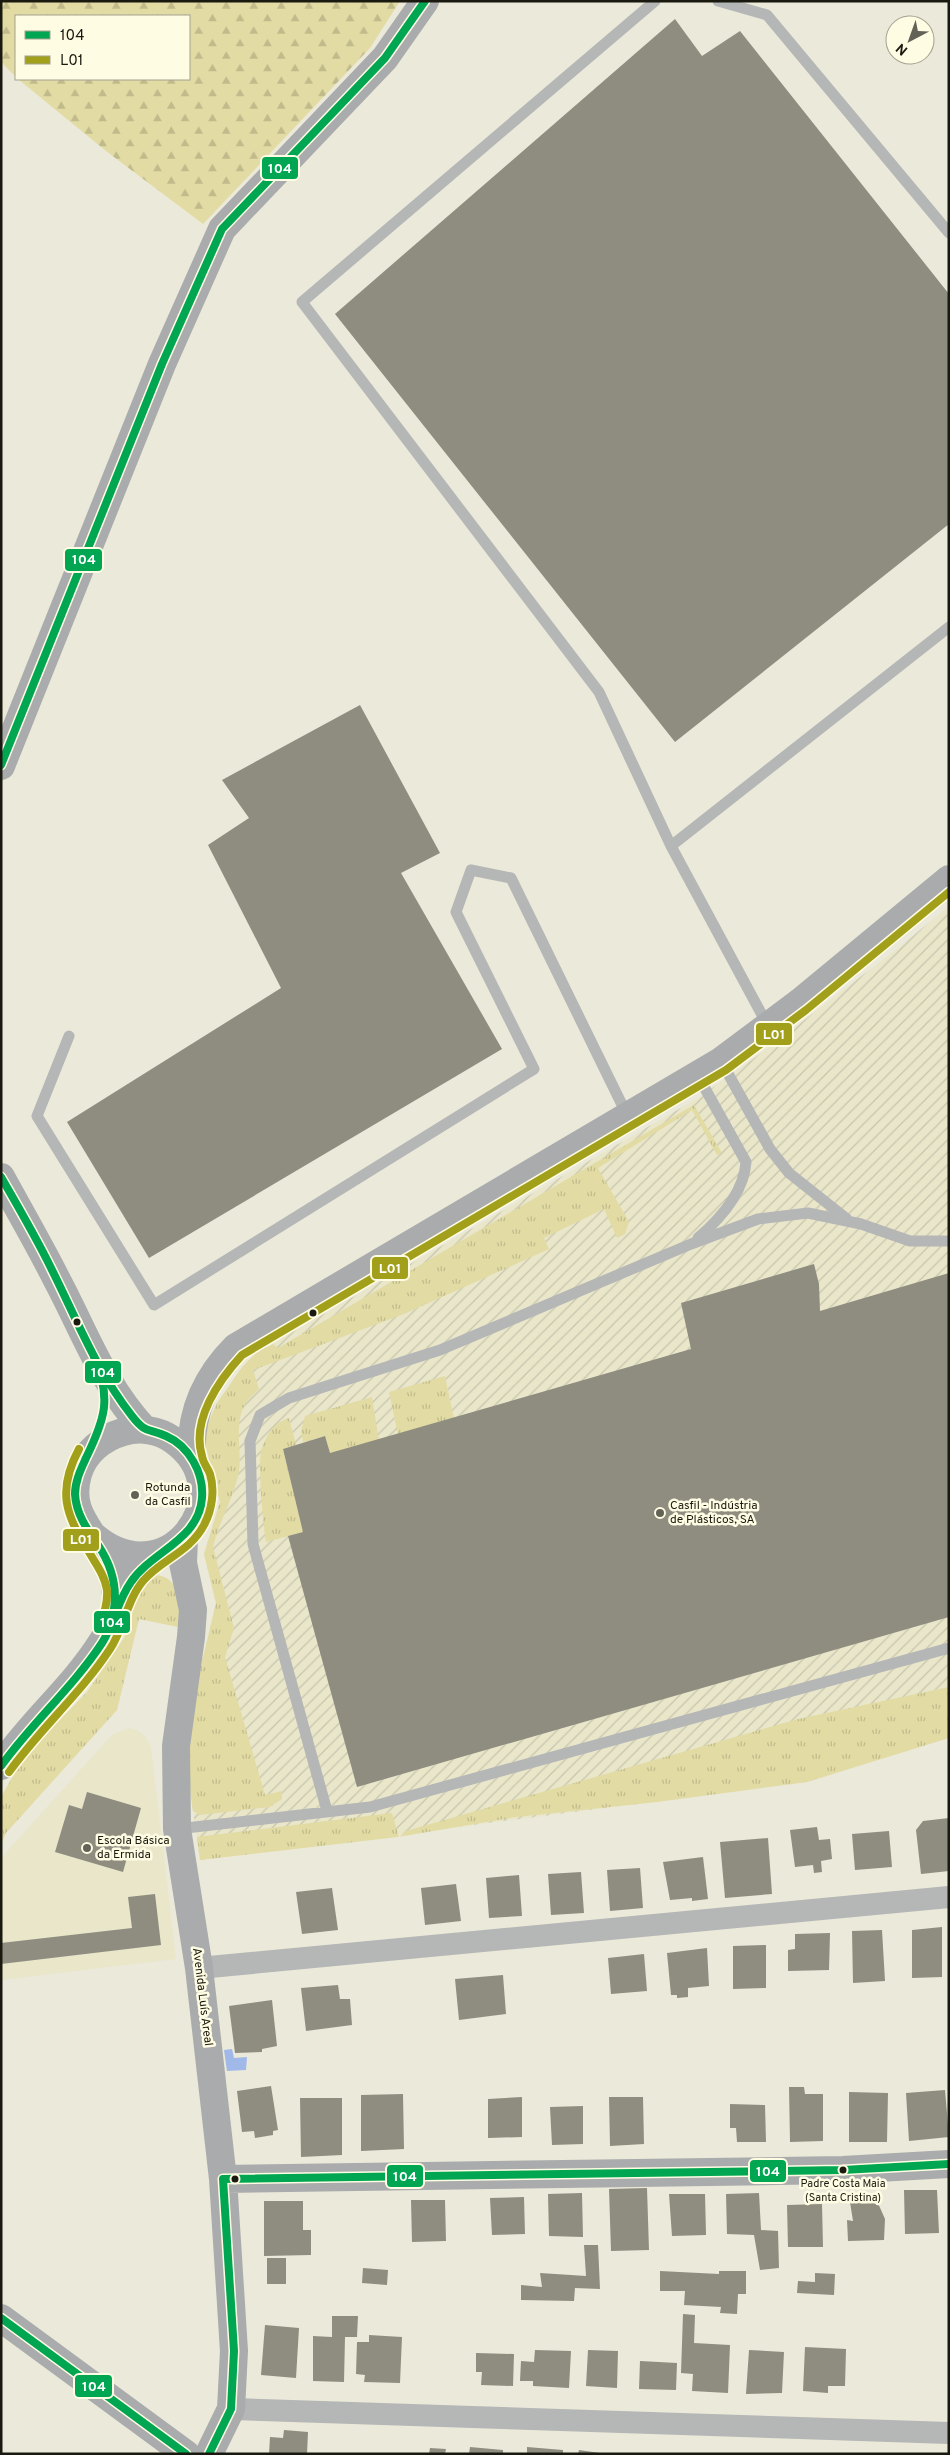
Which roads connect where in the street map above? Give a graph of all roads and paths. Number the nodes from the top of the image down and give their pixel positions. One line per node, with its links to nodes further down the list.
1 (425, 1): 6 (street)
2 (654, 1): 7 (lane)
3 (718, 1): 4 (lane)
4 (949, 233)
5 (949, 627): 7 (lane)
6 (2, 764)
7 (671, 846): 9 (lane)
8 (949, 879): 9 (street)
9 (768, 1026): 11 (street)
10 (69, 1036): 13 (lane)
11 (721, 1061): 12 (street); 15 (lane)
12 (698, 1076): 13 (street); 17 (lane)
13 (628, 1117): 19 (street)
14 (1, 1177): 18 (street)
15 (851, 1222): 16 (lane); 17 (lane)
16 (949, 1241)
17 (691, 1244): 29 (lane)
18 (104, 1376): 20 (street); 21 (street)
19 (204, 1390): 20 (street); 22 (street)
20 (149, 1430): 21 (street); 22 (street)
21 (88, 1454): 23 (street)
22 (192, 1458): 24 (street)
23 (89, 1532): 25 (street); 26 (street)
24 (184, 1538): 25 (street); 30 (street, Avenida Luís Areal)
25 (159, 1553): 26 (street)
26 (116, 1616): 28 (street)
27 (949, 1648): 29 (lane)
28 (1, 1766)
29 (327, 1812): 30 (lane)
30 (177, 1829): 32 (street, Avenida Luís Areal)
31 (949, 1897): 32 (street)
32 (199, 1968): 34 (street, Avenida Luís Areal)
33 (949, 2164): 34 (street)
34 (223, 2180): 36 (street, Avenida Luís Areal)
35 (1, 2318): 38 (street)
36 (231, 2409): 37 (street); 39 (street, Avenida Luís Areal)
37 (949, 2433)
38 (186, 2454)
39 (209, 2454)

